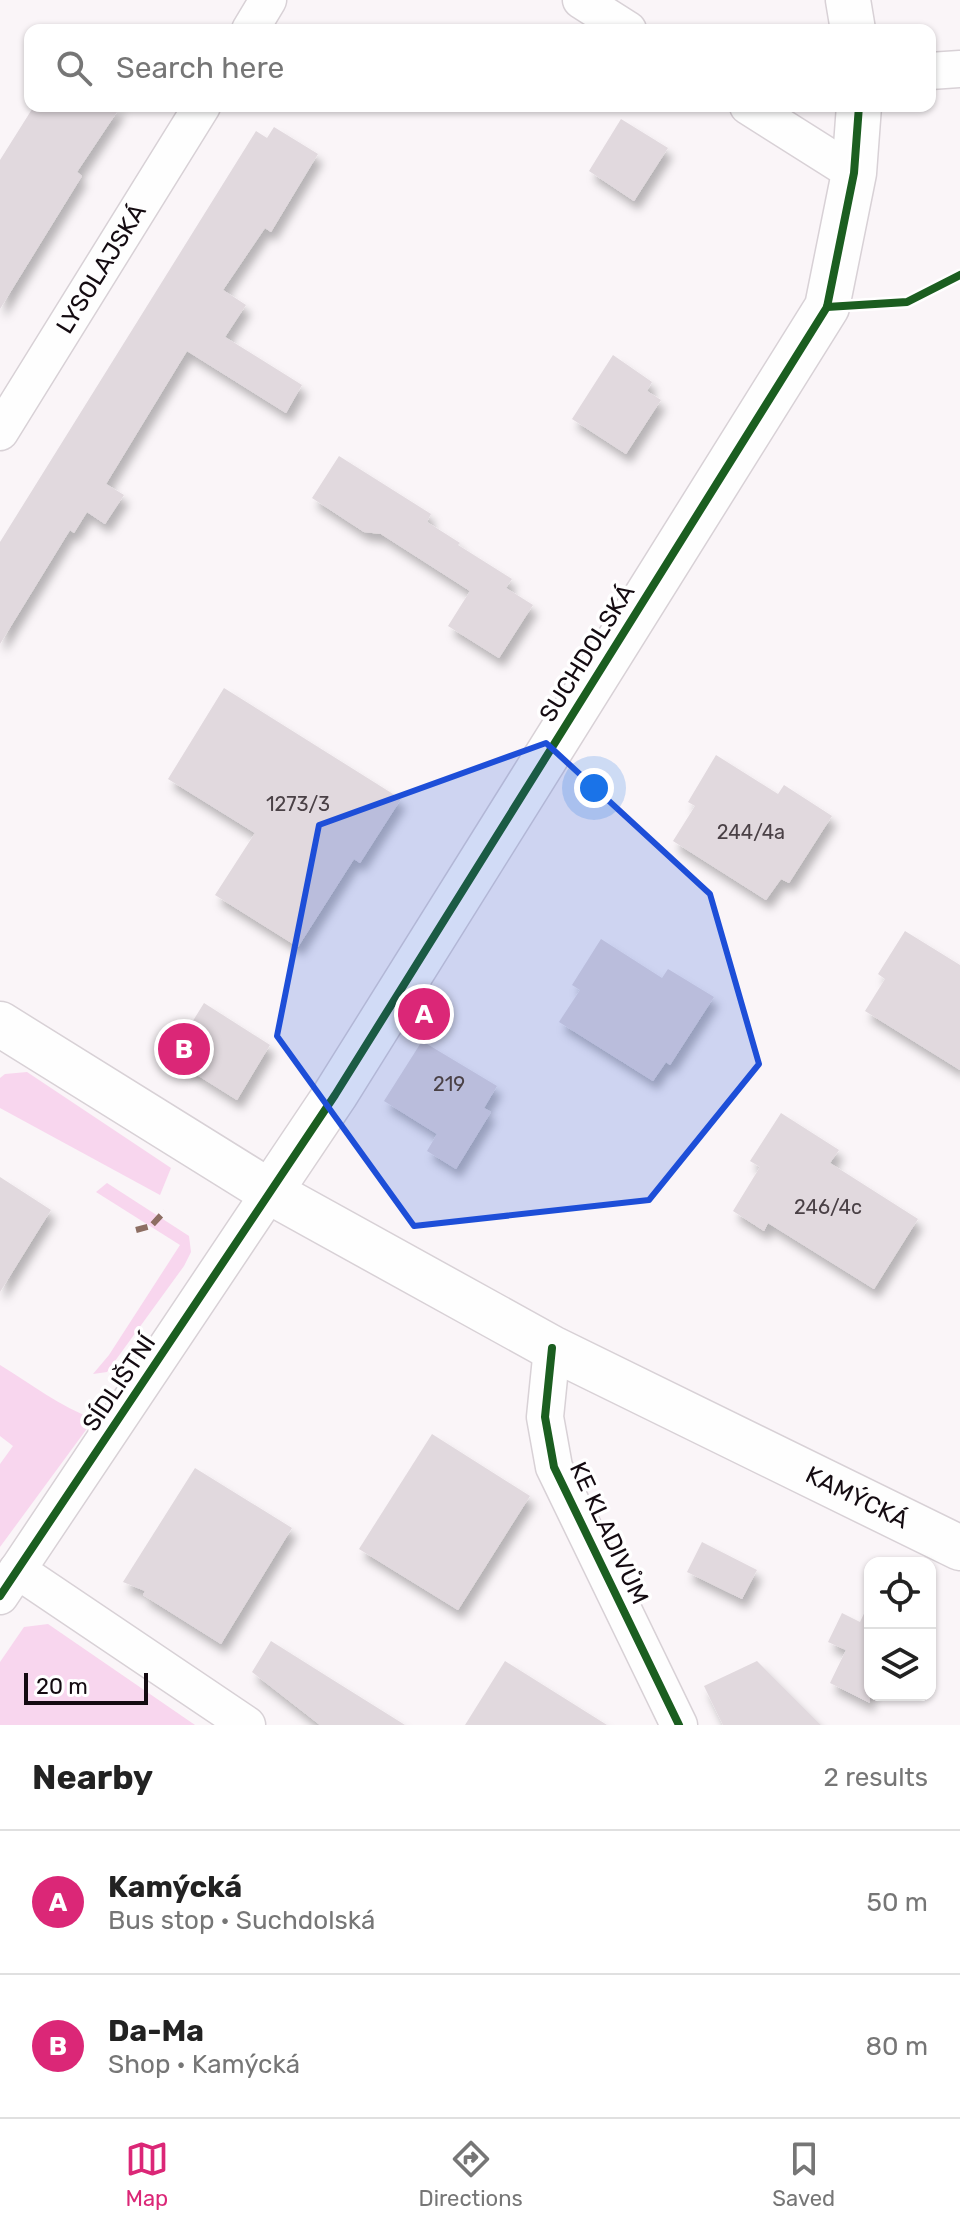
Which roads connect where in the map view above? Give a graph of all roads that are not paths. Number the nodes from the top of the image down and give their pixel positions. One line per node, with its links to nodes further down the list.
1 (268, 0): 4 (street)
2 (581, 0): 5 (street)
3 (848, 0): 6 (street)
4 (254, 24)
5 (619, 24)
6 (852, 24)
7 (960, 69): 8 (street)
8 (936, 71)
9 (198, 112): 13 (street, LYSOLAJSKÁ)
10 (757, 112): 12 (street)
11 (859, 112): 12 (street, SUCHDOLSKÁ)
12 (854, 173): 15 (street, SUCHDOLSKÁ)
13 (0, 432)
14 (0, 1024): 15 (street, KAMÝCKÁ)
15 (270, 1192): 16 (street, KAMÝCKÁ); 18 (street, SÍDLIŠTNÍ)
16 (552, 1348): 17 (street, KAMÝCKÁ); 20 (street, KE KLADIVŮM)
17 (960, 1548)
18 (8, 1583): 19 (street)
19 (247, 1725)
20 (679, 1725)

